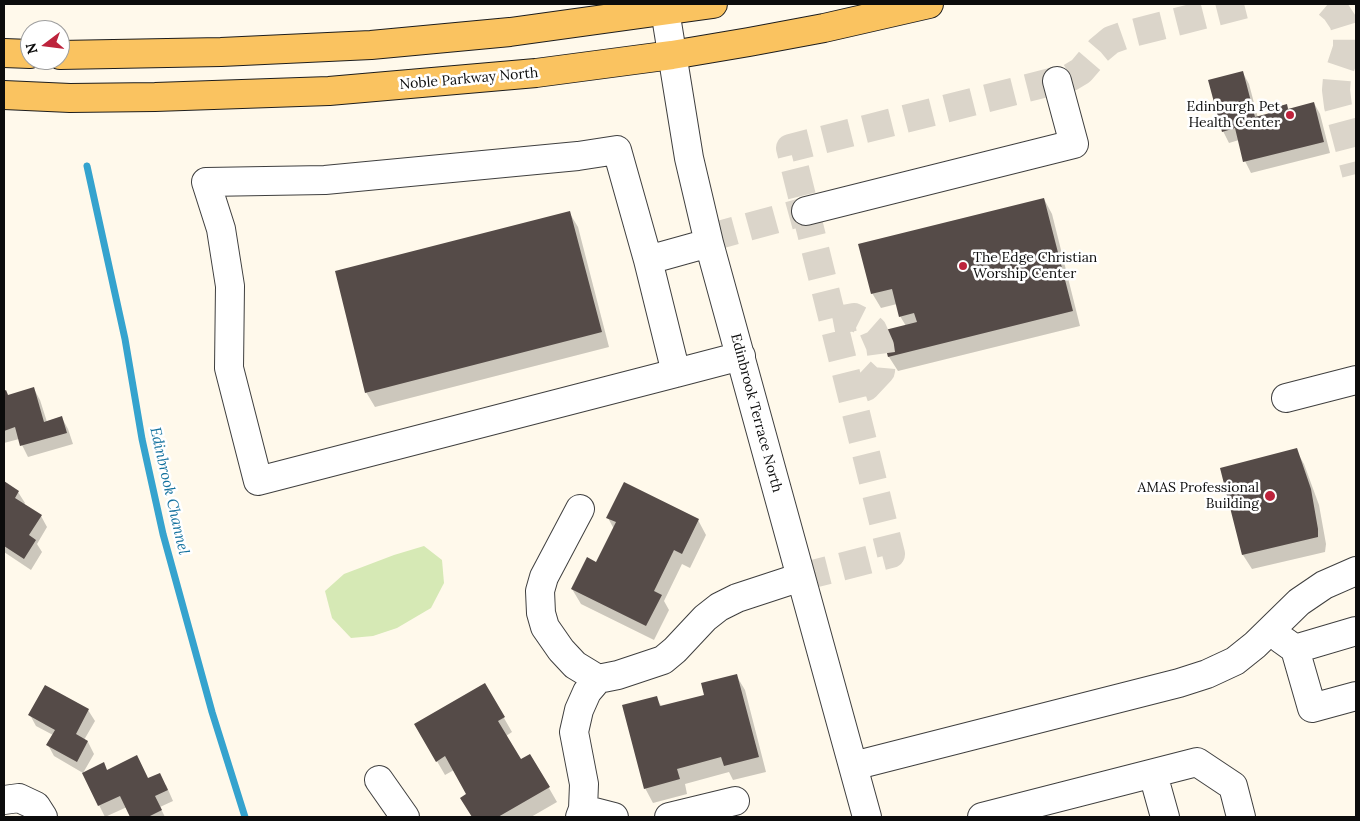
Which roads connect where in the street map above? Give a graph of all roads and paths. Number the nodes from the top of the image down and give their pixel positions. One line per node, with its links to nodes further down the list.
1 (714, 4): 3 (main road)
2 (929, 4): 6 (main road, Noble Parkway North)
3 (664, 8): 6 (street, Edinbrook Terrace North); 7 (main road)
4 (4, 53): 5 (main road)
5 (20, 54)
6 (672, 54): 9 (main road, Noble Parkway North); 11 (street, Edinbrook Terrace North)
7 (70, 55)
8 (1057, 81): 10 (street)
9 (4, 96)
10 (806, 211)
11 (709, 243): 12 (street); 13 (street, Edinbrook Terrace North)
12 (648, 260): 14 (street); 14 (street)
13 (741, 356): 14 (street); 19 (street, Edinbrook Terrace North)
14 (676, 373)
15 (1356, 380): 16 (street)
16 (1286, 398)
17 (580, 509): 23 (street)
18 (1356, 571): 20 (street)
19 (801, 577): 23 (street); 25 (street, Edinbrook Terrace North)
20 (1270, 630): 22 (street); 25 (street)
21 (1356, 631): 22 (street)
22 (1295, 649): 24 (street)
23 (598, 679): 30 (street)
24 (1356, 696)
25 (853, 766): 35 (street, Edinbrook Terrace North)
26 (1153, 774): 36 (street); 37 (street); 38 (street)
27 (379, 780): 32 (street)
28 (4, 800): 31 (street)
29 (735, 801): 34 (street)
30 (582, 813): 33 (street)
31 (44, 817)
32 (405, 817)
33 (614, 817)
34 (669, 817)
35 (867, 817)
36 (982, 817)
37 (1165, 817)
38 (1241, 817)

